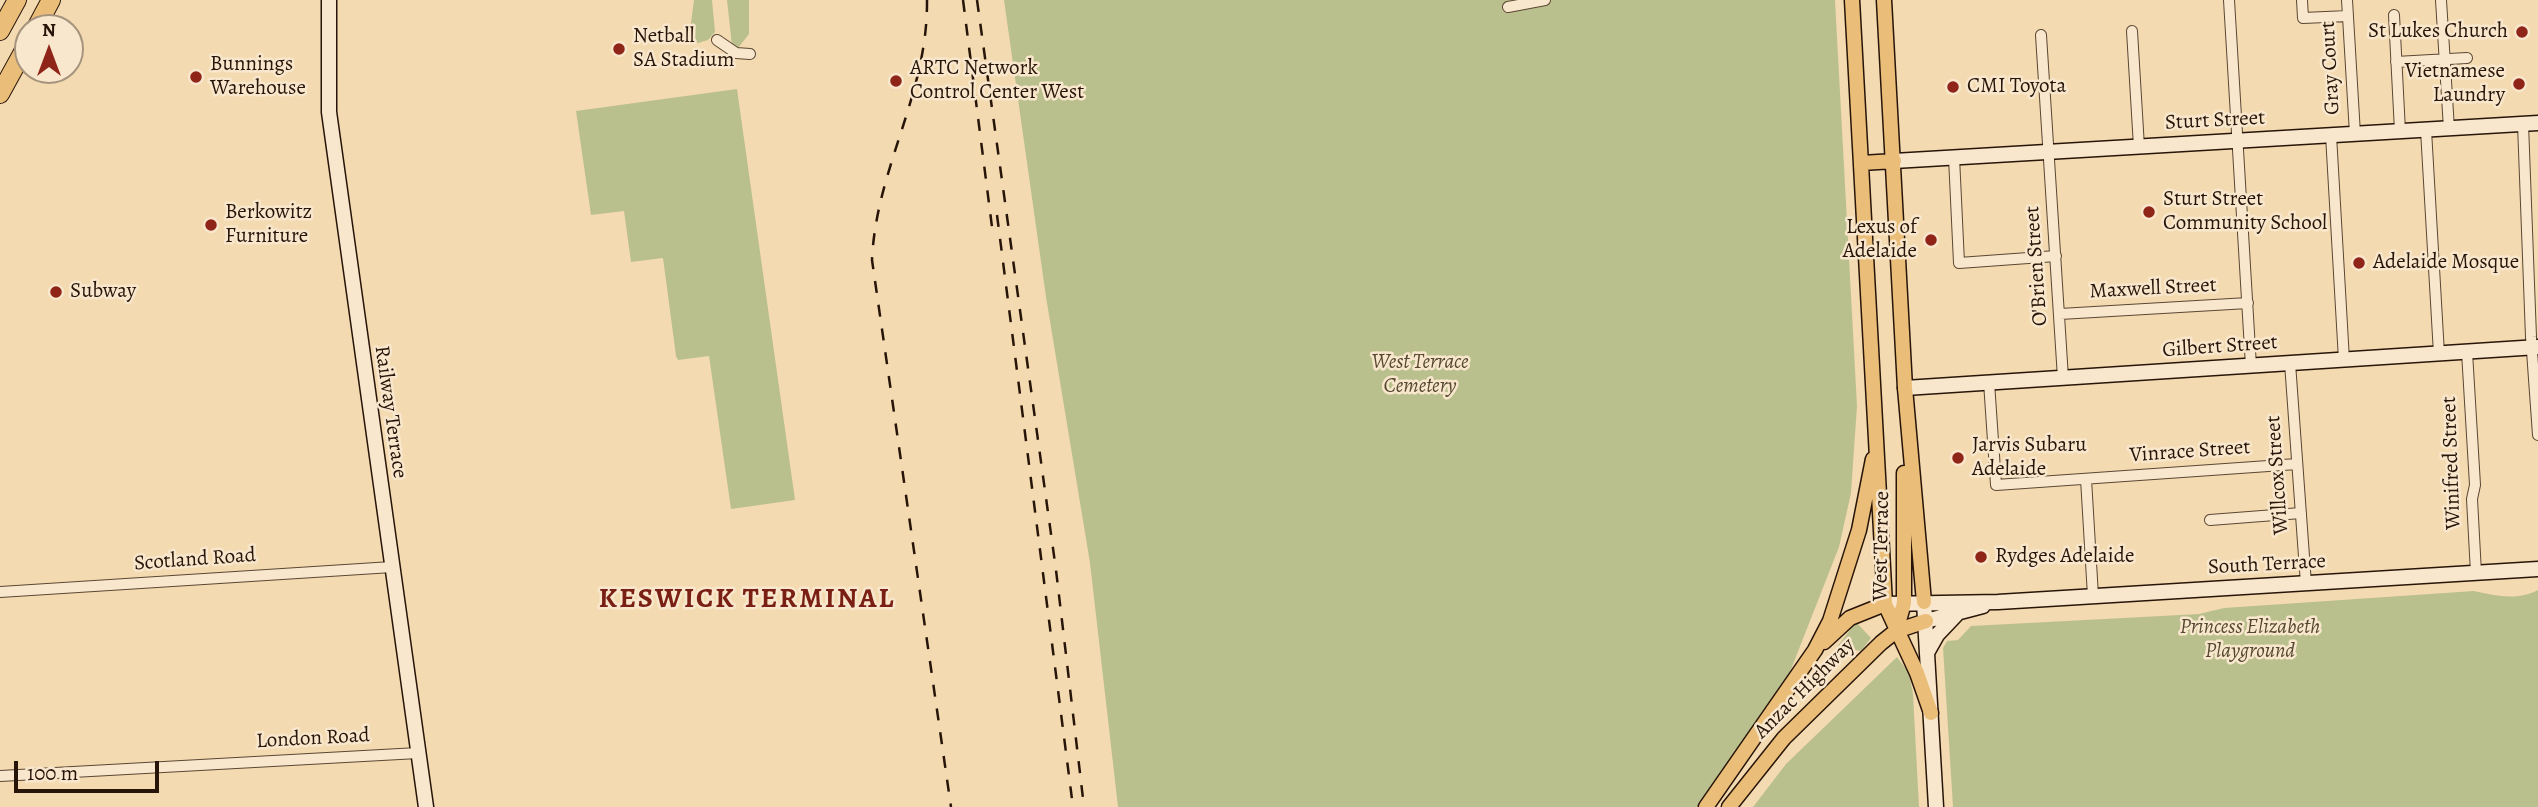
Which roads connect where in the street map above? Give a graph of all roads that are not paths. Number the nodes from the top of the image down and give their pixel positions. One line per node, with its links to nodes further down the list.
1 (16, 0): 15 (highway)
2 (329, 0): 14 (main road, Railway Terrace)
3 (336, 0): 14 (main road, Railway Terrace)
4 (1545, 0): 11 (street)
5 (1852, 0): 36 (main road, West Terrace)
6 (1884, 0): 35 (main road, West Terrace)
7 (2229, 0): 31 (street)
8 (2302, 0): 13 (street)
9 (2347, 0): 13 (street, Gray Court)
10 (2441, 0): 21 (street)
11 (1508, 7)
12 (2394, 15): 22 (street)
13 (2348, 16): 29 (street, Gray Court)
14 (328, 22): 55 (main road, Railway Terrace)
15 (0, 31)
16 (2132, 31): 32 (street)
17 (2041, 35): 33 (street, O'Brien Street)
18 (718, 40): 19 (street)
19 (750, 54)
20 (2467, 58): 21 (street)
21 (2444, 60): 22 (street); 26 (street)
22 (2396, 62): 28 (street)
23 (14, 68): 24 (highway)
24 (0, 94)
25 (2531, 124): 26 (main road, Sturt Street); 40 (street)
26 (2449, 129): 27 (main road, Sturt Street)
27 (2426, 130): 28 (main road, Sturt Street); 42 (street)
28 (2400, 131): 29 (main road, Sturt Street)
29 (2355, 134): 30 (main road, Sturt Street)
30 (2331, 135): 31 (main road, Sturt Street); 43 (street)
31 (2237, 141): 32 (main road, Sturt Street); 38 (street)
32 (2139, 147): 33 (main road, Sturt Street)
33 (2048, 152): 34 (main road, Sturt Street); 37 (street, O'Brien Street)
34 (1954, 157): 35 (main road, Sturt Street); 37 (street)
35 (1895, 161): 36 (main road); 48 (main road, West Terrace)
36 (1862, 163): 49 (main road, West Terrace)
37 (2056, 256): 39 (street, O'Brien Street)
38 (2248, 303): 39 (street, Maxwell Street); 45 (street)
39 (2060, 313): 46 (street, O'Brien Street)
40 (2535, 348): 41 (main road, Gilbert Street); 50 (street)
41 (2467, 352): 42 (main road, Gilbert Street); 57 (street, Winifred Street)
42 (2439, 354): 43 (main road, Gilbert Street)
43 (2344, 360): 44 (main road, Gilbert Street)
44 (2290, 363): 45 (main road, Gilbert Street); 51 (street, Willcox Street)
45 (2251, 366): 46 (main road, Gilbert Street)
46 (2063, 378): 47 (main road, Gilbert Street)
47 (1989, 382): 48 (main road, Gilbert Street); 52 (street, Vinrace Street)
48 (1905, 388): 61 (main road, West Terrace); 63 (main road, West Terrace)
49 (1877, 433): 64 (main road, West Terrace); 68 (main road, West Terrace)
50 (2538, 435)
51 (2297, 464): 52 (street, Vinrace Street); 53 (street, Willcox Street)
52 (2086, 479): 60 (street)
53 (2301, 513): 54 (street); 58 (street, Willcox Street)
54 (2210, 520)
55 (392, 567): 59 (street, Scotland Road); 71 (main road, Railway Terrace)
56 (2538, 569): 57 (main road, South Terrace)
57 (2476, 573): 58 (main road, South Terrace)
58 (2306, 584): 60 (main road, South Terrace)
59 (0, 592)
60 (2093, 596): 62 (main road, South Terrace)
61 (1924, 601): 62 (main road, South Terrace); 63 (main road, South Terrace); 66 (main road)
62 (1998, 602): 65 (main road, South Terrace)
63 (1904, 603): 64 (main road, South Terrace); 67 (main road, West Terrace)
64 (1885, 604): 67 (main road, West Terrace); 68 (main road)
65 (1957, 614): 66 (main road, South Terrace); 69 (main road)
66 (1926, 621): 67 (main road, Anzac Highway); 69 (main road)
67 (1896, 631): 70 (main road); 75 (main road, Anzac Highway)
68 (1815, 650): 74 (main road, Anzac Highway)
69 (1927, 652): 70 (main road)
70 (1931, 713): 76 (main road)
71 (418, 753): 72 (street, London Road); 73 (main road, Railway Terrace)
72 (0, 776)
73 (426, 807)
74 (1706, 807)
75 (1729, 807)
76 (1936, 807)

